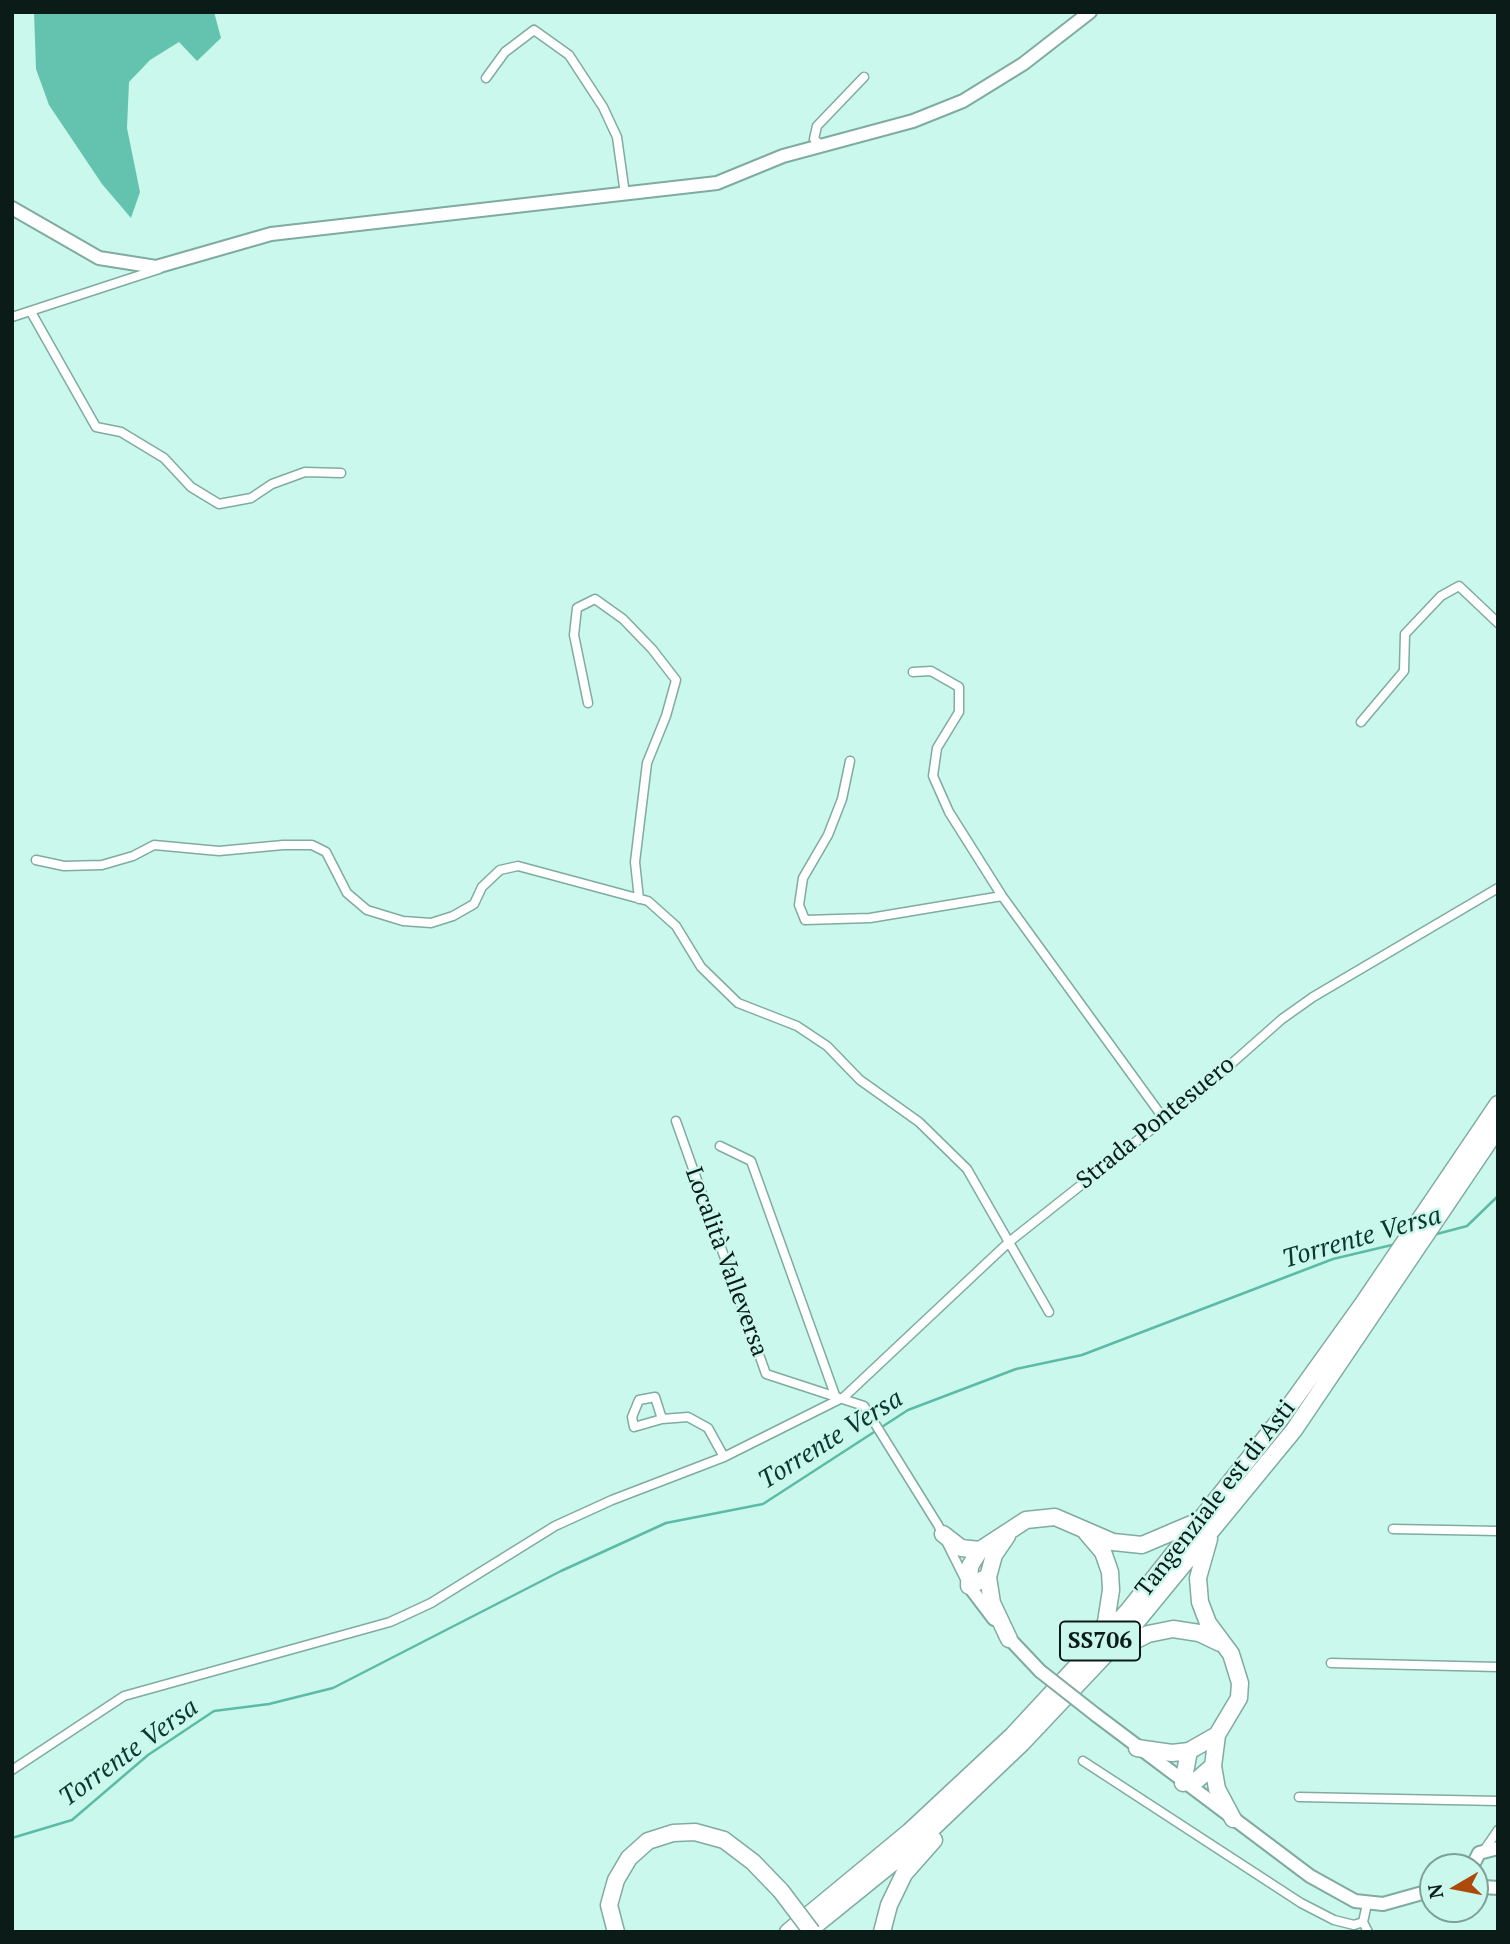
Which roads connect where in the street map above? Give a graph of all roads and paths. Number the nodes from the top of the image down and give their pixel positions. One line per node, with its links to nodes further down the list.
1 (1090, 12): 4 (street)
2 (864, 77): 4 (street)
3 (486, 78): 5 (street)
4 (821, 145): 5 (street)
5 (625, 194): 7 (street)
6 (12, 208): 7 (street)
7 (175, 264): 8 (street)
8 (31, 312): 9 (street); 10 (street)
9 (12, 317)
10 (341, 473)
11 (1498, 623): 14 (street)
12 (913, 672): 18 (street)
13 (588, 703): 19 (street)
14 (1362, 722)
15 (850, 761): 18 (street)
16 (36, 860): 19 (street)
17 (1498, 888): 21 (street, Strada Pontesuero)
18 (1002, 896): 21 (street)
19 (639, 899): 25 (street)
20 (1498, 1104): 30 (highway, Tangenziale est di Asti / SS706)
21 (1164, 1119): 25 (street, Strada Pontesuero)
22 (676, 1121): 27 (street, Località Valleversa)
23 (1498, 1128): 30 (highway, Tangenziale est di Asti / SS706)
24 (720, 1146): 27 (street, Località Valleversa)
25 (1009, 1242): 26 (street); 27 (street, Strada Pontesuero)
26 (1049, 1312)
27 (839, 1396): 29 (street, Strada Pontesuero); 35 (street)
28 (662, 1419): 29 (street)
29 (724, 1457): 50 (street, Strada Pontesuero)
30 (1207, 1525): 31 (highway); 40 (highway); 41 (highway, Tangenziale est di Asti / SS706)
31 (1082, 1528): 33 (highway); 41 (highway)
32 (1393, 1529): 34 (street)
33 (1010, 1531): 36 (highway); 37 (highway)
34 (1498, 1531)
35 (943, 1534): 36 (highway); 38 (street)
36 (980, 1550): 38 (highway)
37 (988, 1577): 38 (highway); 39 (highway)
38 (969, 1586): 39 (street)
39 (1009, 1639): 46 (street, bridge)
40 (1220, 1643): 41 (highway); 44 (highway)
41 (1100, 1651): 45 (highway, Tangenziale est di Asti / SS706); 59 (highway, Tangenziale est di Asti / SS706)
42 (1331, 1662): 43 (street)
43 (1498, 1667)
44 (1217, 1735): 47 (highway); 49 (highway)
45 (1022, 1743): 64 (highway, Tangenziale est di Asti / SS706); 65 (highway)
46 (1137, 1748): 47 (highway); 51 (street)
47 (1189, 1751): 51 (highway)
48 (1083, 1761): 60 (street)
49 (1213, 1766): 51 (highway); 54 (highway)
50 (12, 1770)
51 (1183, 1783): 54 (street)
52 (1299, 1797): 53 (street)
53 (1498, 1801)
54 (1233, 1819): 58 (street)
55 (1498, 1830): 56 (street)
56 (1491, 1849)
57 (1419, 1895): 58 (street)
58 (1367, 1904): 60 (street)
59 (820, 1908): 62 (highway); 63 (highway, Tangenziale est di Asti / SS706)
60 (1363, 1922): 66 (street)
61 (615, 1932): 64 (highway, bridge)
62 (775, 1932)
63 (788, 1932)
64 (810, 1932)
65 (882, 1932)
66 (1367, 1932)

